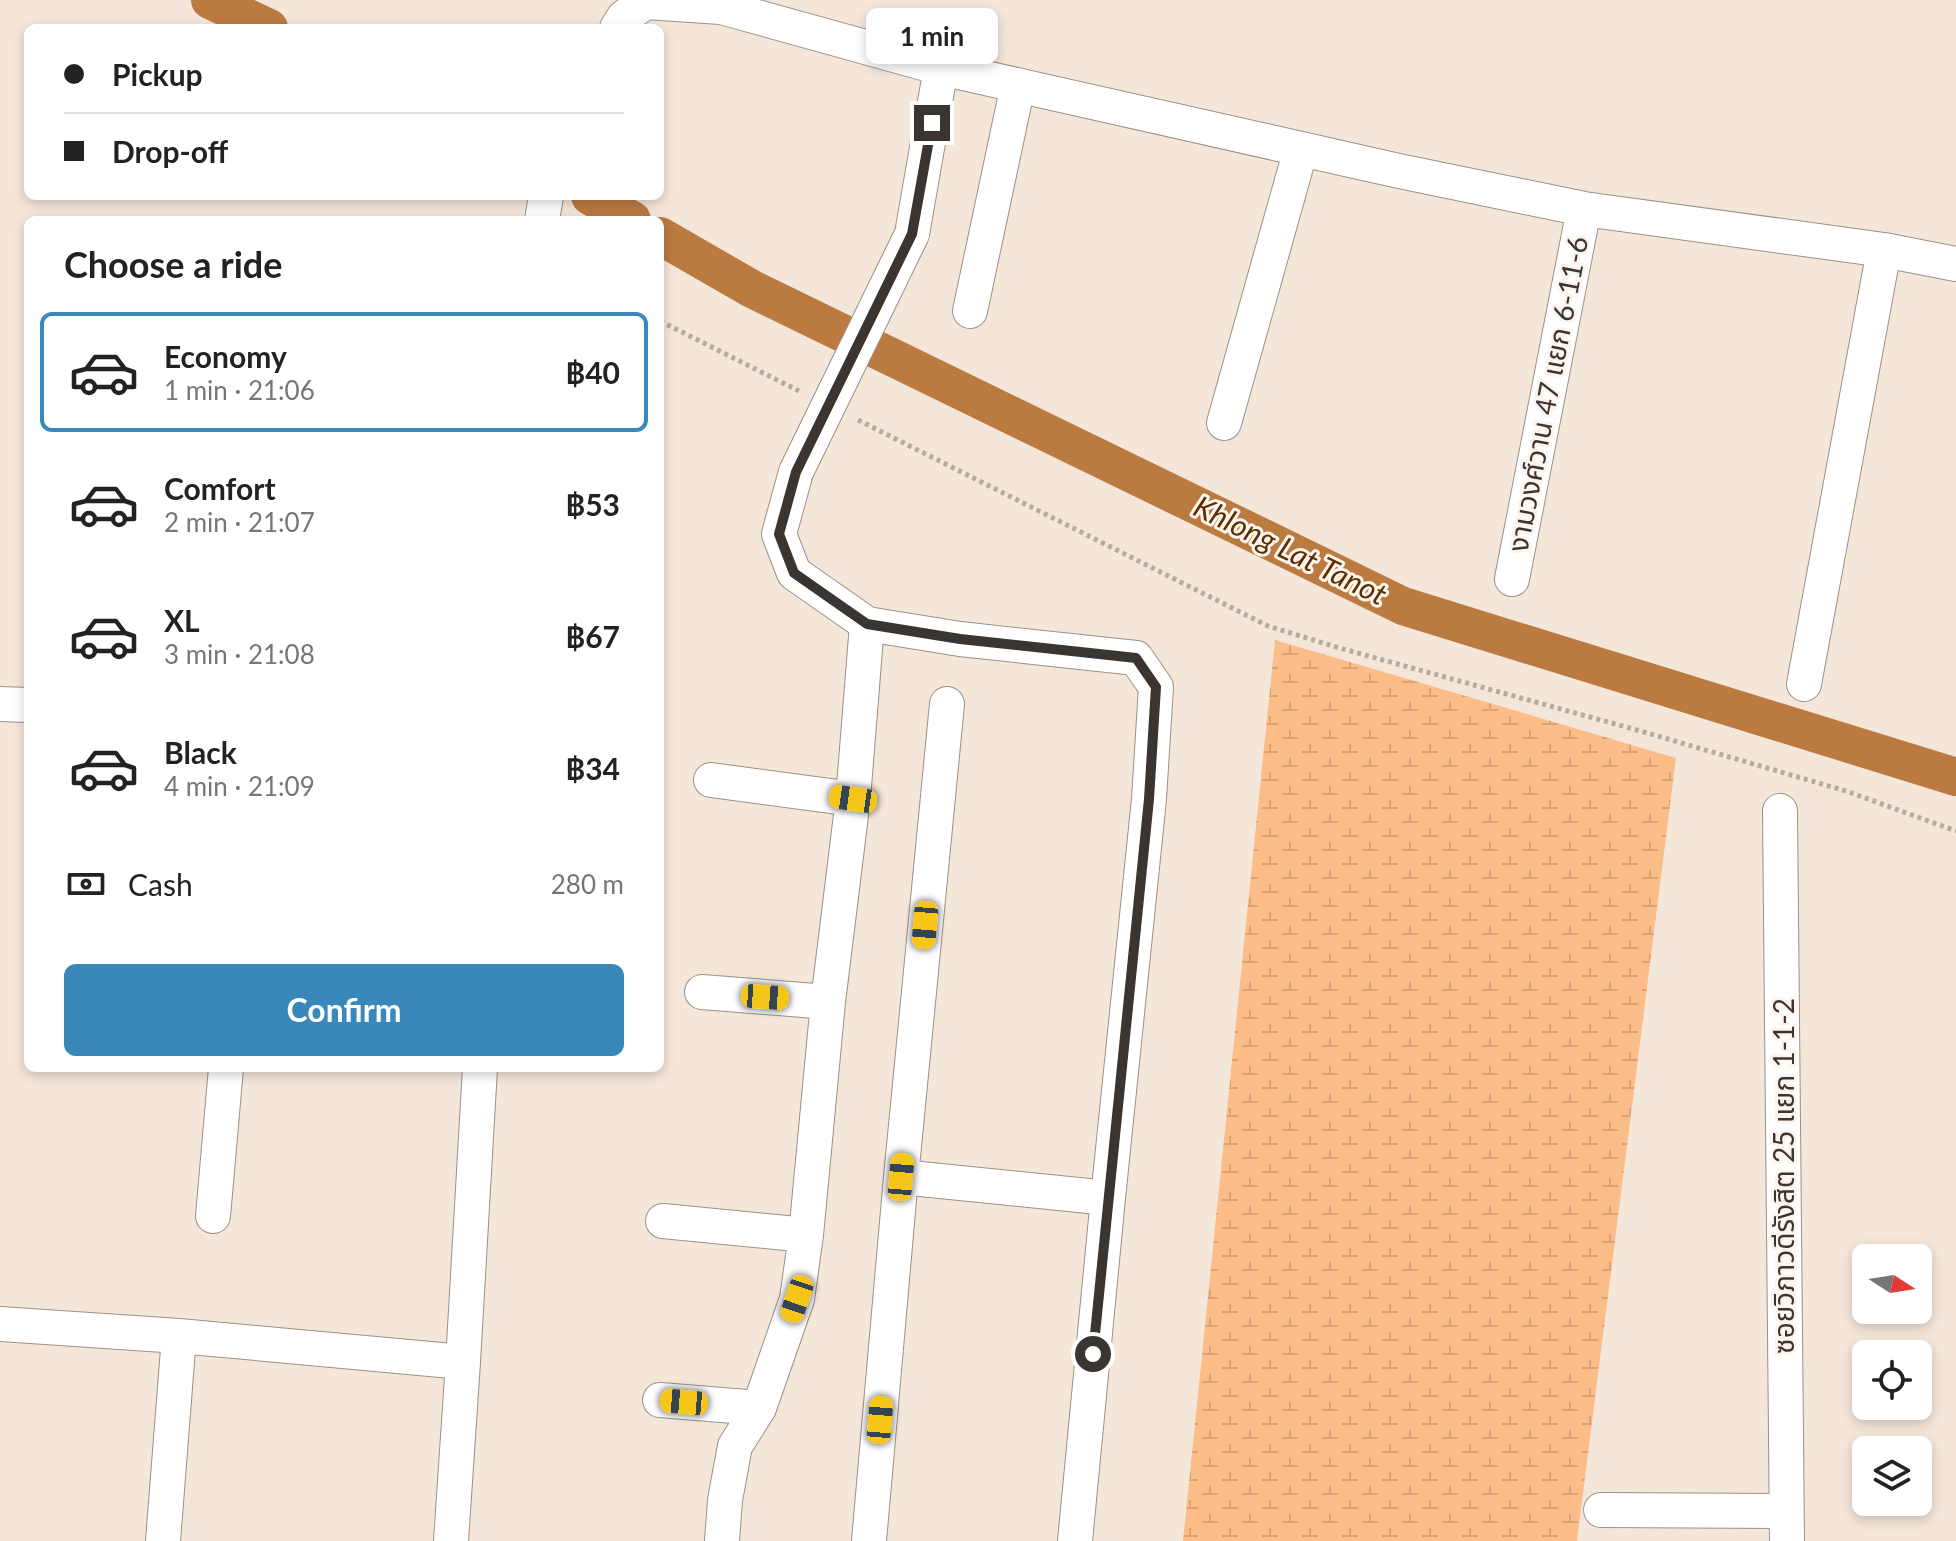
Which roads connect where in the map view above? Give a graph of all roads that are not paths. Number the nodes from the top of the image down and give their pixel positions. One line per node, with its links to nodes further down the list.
1 (722, 3): 2 (street); 3 (street)
2 (620, 24)
3 (941, 68): 4 (street); 12 (street, bridge)
4 (1018, 85): 5 (street); 9 (street)
5 (1301, 149): 6 (street); 10 (street)
6 (1584, 209): 7 (street); 11 (street, งามวงศ์วาน 47 แยก 6-11-6)
7 (1884, 250): 8 (street); 13 (street)
8 (1956, 264)
9 (970, 311)
10 (1224, 423)
11 (1512, 579)
12 (867, 624): 19 (street); 26 (street)
13 (1804, 684)
14 (0, 704): 16 (street); 17 (street)
15 (947, 704): 25 (street)
16 (24, 705)
17 (0, 715)
18 (711, 780): 19 (street)
19 (853, 799): 22 (street)
20 (1780, 811): 36 (street, ซอยวิภาวดีรังสิต 25 แยก 1-1-2)
21 (702, 992): 22 (street)
22 (828, 1002): 29 (street)
23 (226, 1072): 27 (street)
24 (480, 1072): 32 (street)
25 (901, 1177): 26 (street); 40 (street)
26 (1108, 1198): 41 (street)
27 (213, 1216)
28 (663, 1221): 29 (street)
29 (806, 1235): 34 (street)
30 (0, 1324): 31 (street)
31 (179, 1336): 32 (street); 37 (street)
32 (463, 1362): 38 (street)
33 (660, 1400): 34 (street)
34 (759, 1408): 39 (street)
35 (1601, 1510): 36 (street)
36 (1786, 1526)
37 (163, 1541)
38 (451, 1541)
39 (722, 1541)
40 (869, 1541)
41 (1075, 1541)

